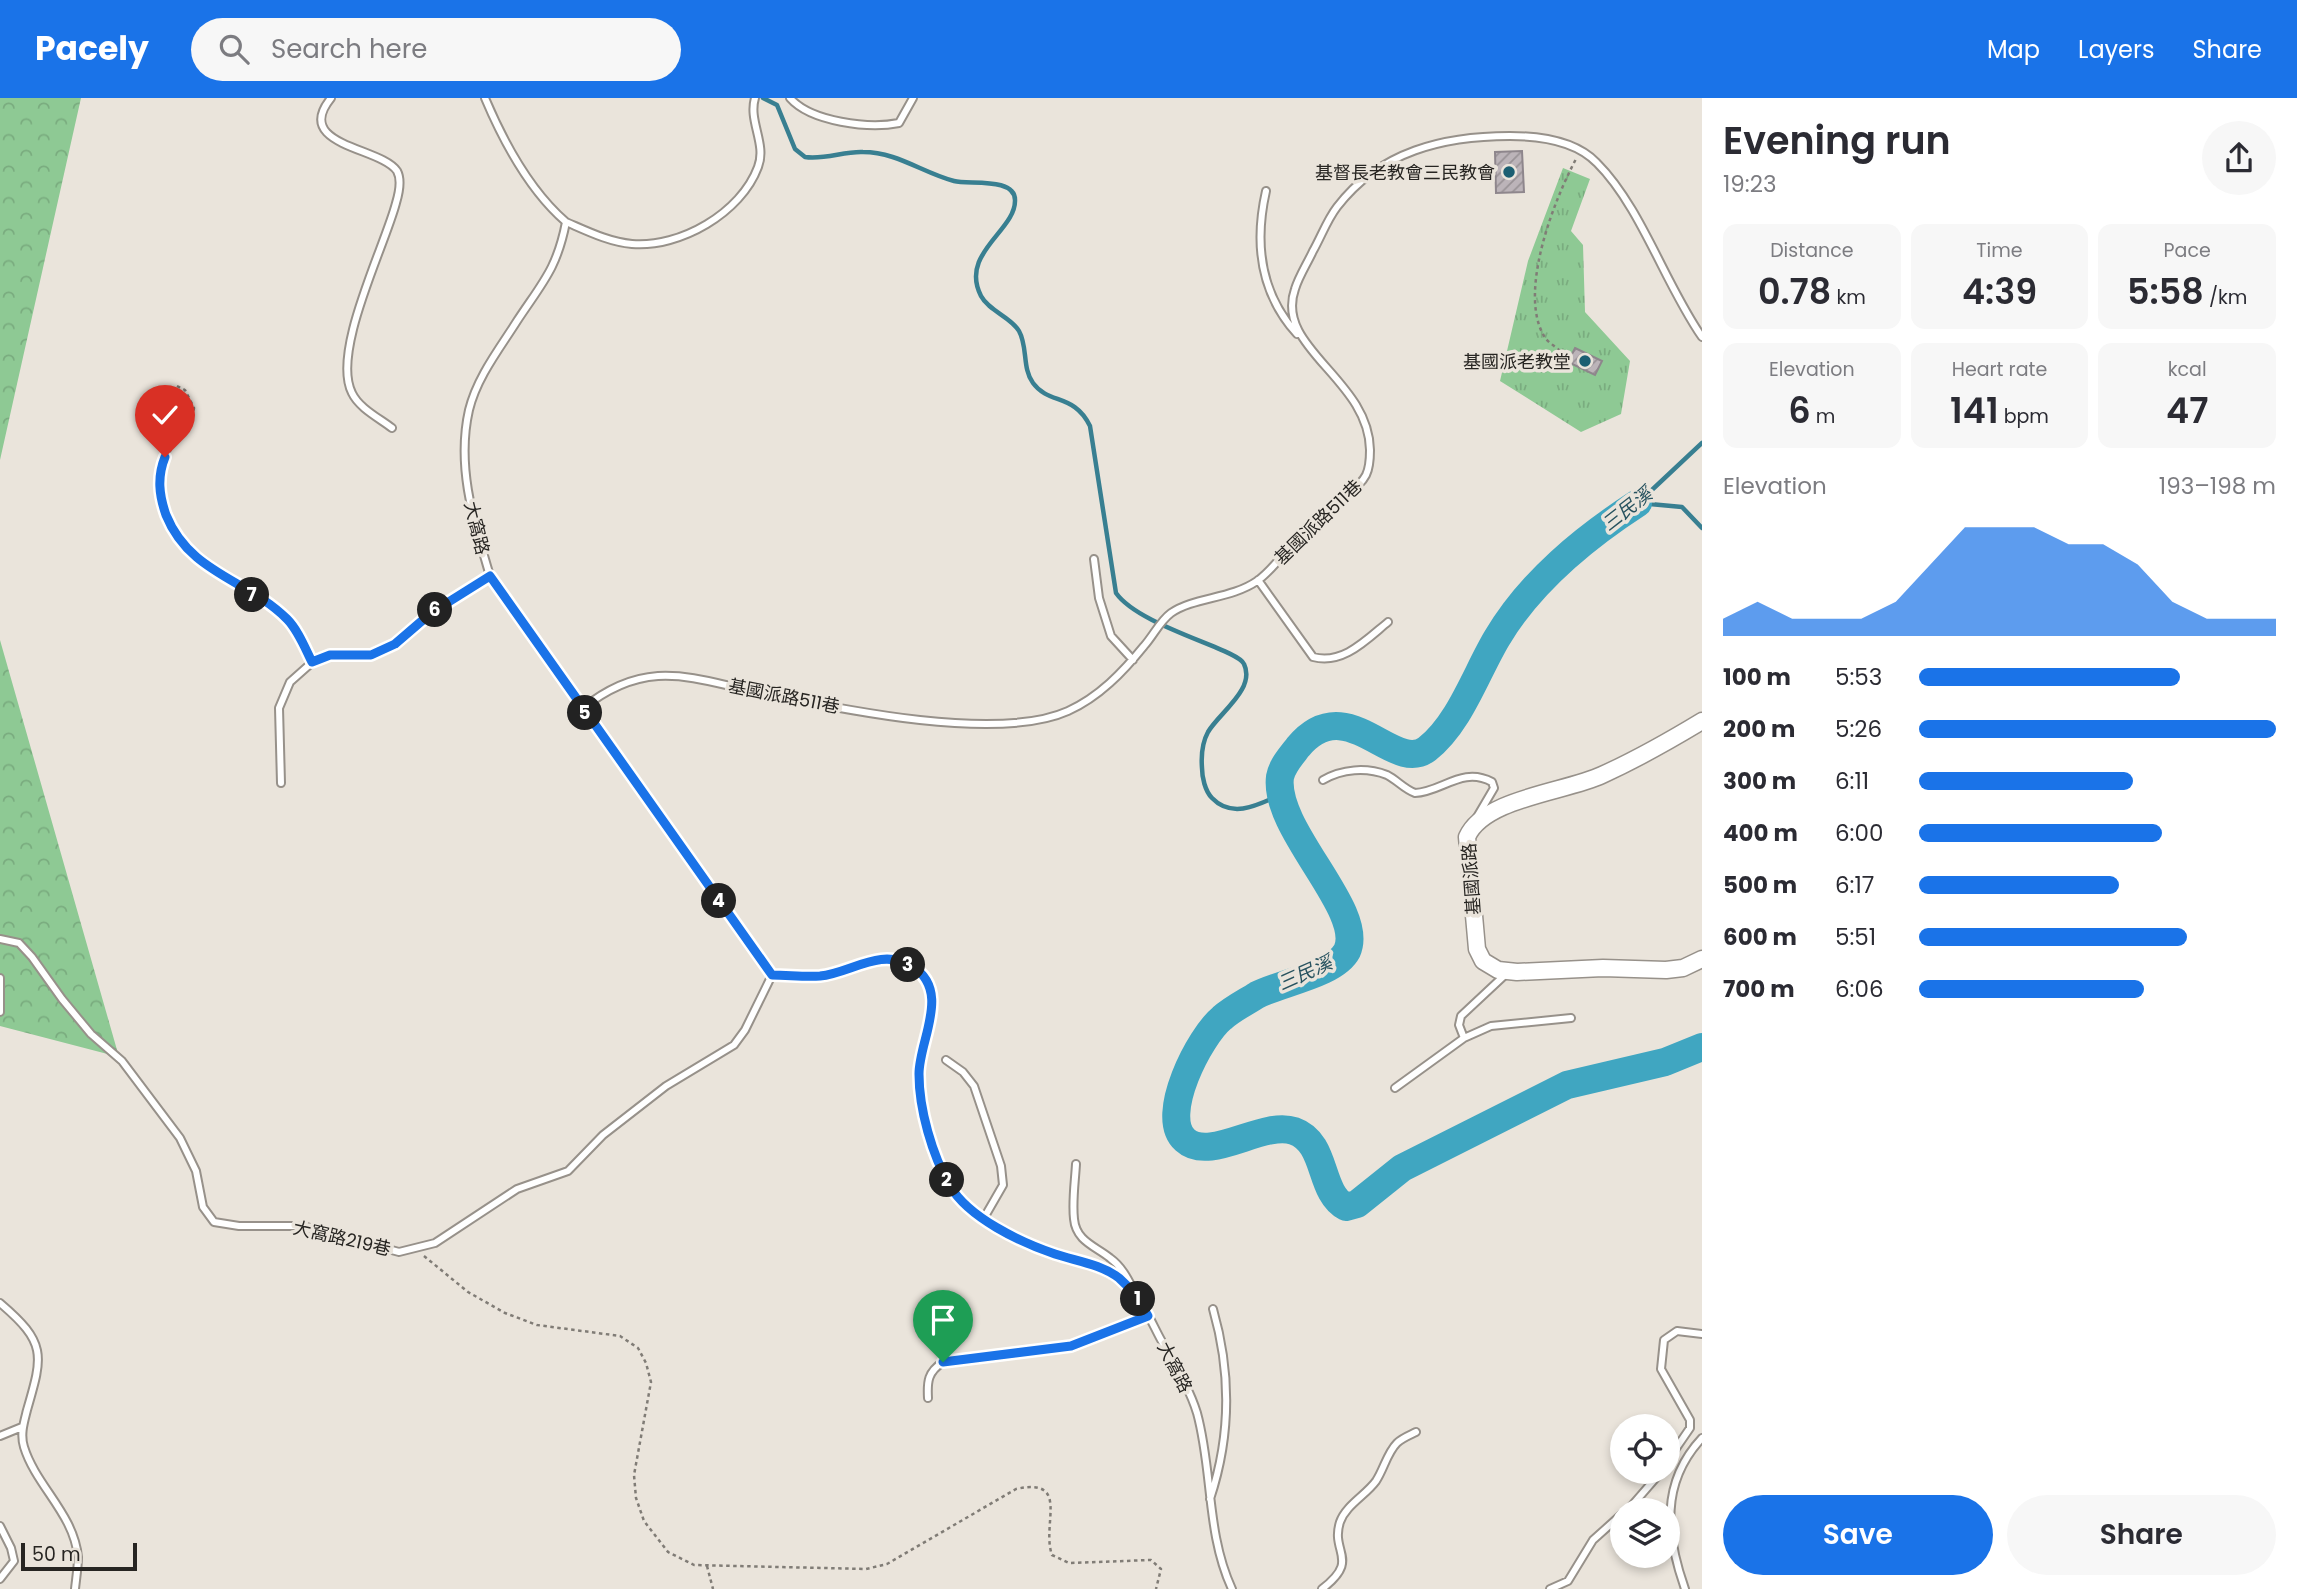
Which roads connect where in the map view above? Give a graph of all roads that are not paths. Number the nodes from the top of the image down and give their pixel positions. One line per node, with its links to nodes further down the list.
1 (331, 98): 10 (lane)
2 (485, 98): 7 (lane)
3 (790, 98): 4 (lane)
4 (913, 98)
5 (754, 101): 7 (lane)
6 (1266, 191): 9 (lane)
7 (566, 222): 12 (lane, 大窩路)
8 (1702, 337): 9 (lane, 基國派路511巷)
9 (1301, 338): 13 (lane, 基國派路511巷)
10 (392, 428)
11 (1094, 559): 15 (lane)
12 (490, 576): 16 (lane, 大窩路); 19 (lane)
13 (1258, 580): 14 (lane); 15 (lane, 基國派路511巷)
14 (1388, 622)
15 (1133, 660): 16 (lane, 基國派路511巷)
16 (582, 709): 24 (lane, 大窩路)
17 (1702, 721): 20 (street, 基國派路)
18 (1323, 780): 20 (lane)
19 (281, 783)
20 (1471, 828): 23 (street, 基國派路)
21 (0, 939): 24 (lane, 大窩路219巷)
22 (1702, 960): 23 (street)
23 (1509, 971): 28 (lane)
24 (772, 975): 32 (lane, 大窩路)
25 (0, 978): 26 (lane)
26 (0, 1012)
27 (1571, 1018): 28 (lane)
28 (1464, 1038): 30 (lane)
29 (946, 1060): 32 (lane)
30 (1395, 1088)
31 (1076, 1164): 33 (lane)
32 (984, 1218): 33 (lane, 大窩路)
33 (1135, 1294): 36 (lane, 大窩路)
34 (0, 1303): 39 (lane)
35 (1213, 1309): 46 (lane)
36 (1148, 1316): 38 (lane); 46 (lane, 大窩路)
37 (1702, 1334): 43 (lane)
38 (928, 1398)
39 (22, 1427): 41 (lane); 50 (lane)
40 (1416, 1432): 52 (lane)
41 (0, 1436)
42 (1702, 1438): 54 (lane)
43 (1680, 1443)
44 (1651, 1484): 45 (lane)
45 (1638, 1498)
46 (1210, 1500): 51 (lane, 大窩路)
47 (1610, 1525): 53 (lane)
48 (0, 1526): 49 (lane)
49 (0, 1578)
50 (75, 1589)
51 (1231, 1589)
52 (1322, 1589)
53 (1550, 1589)
54 (1685, 1589)

